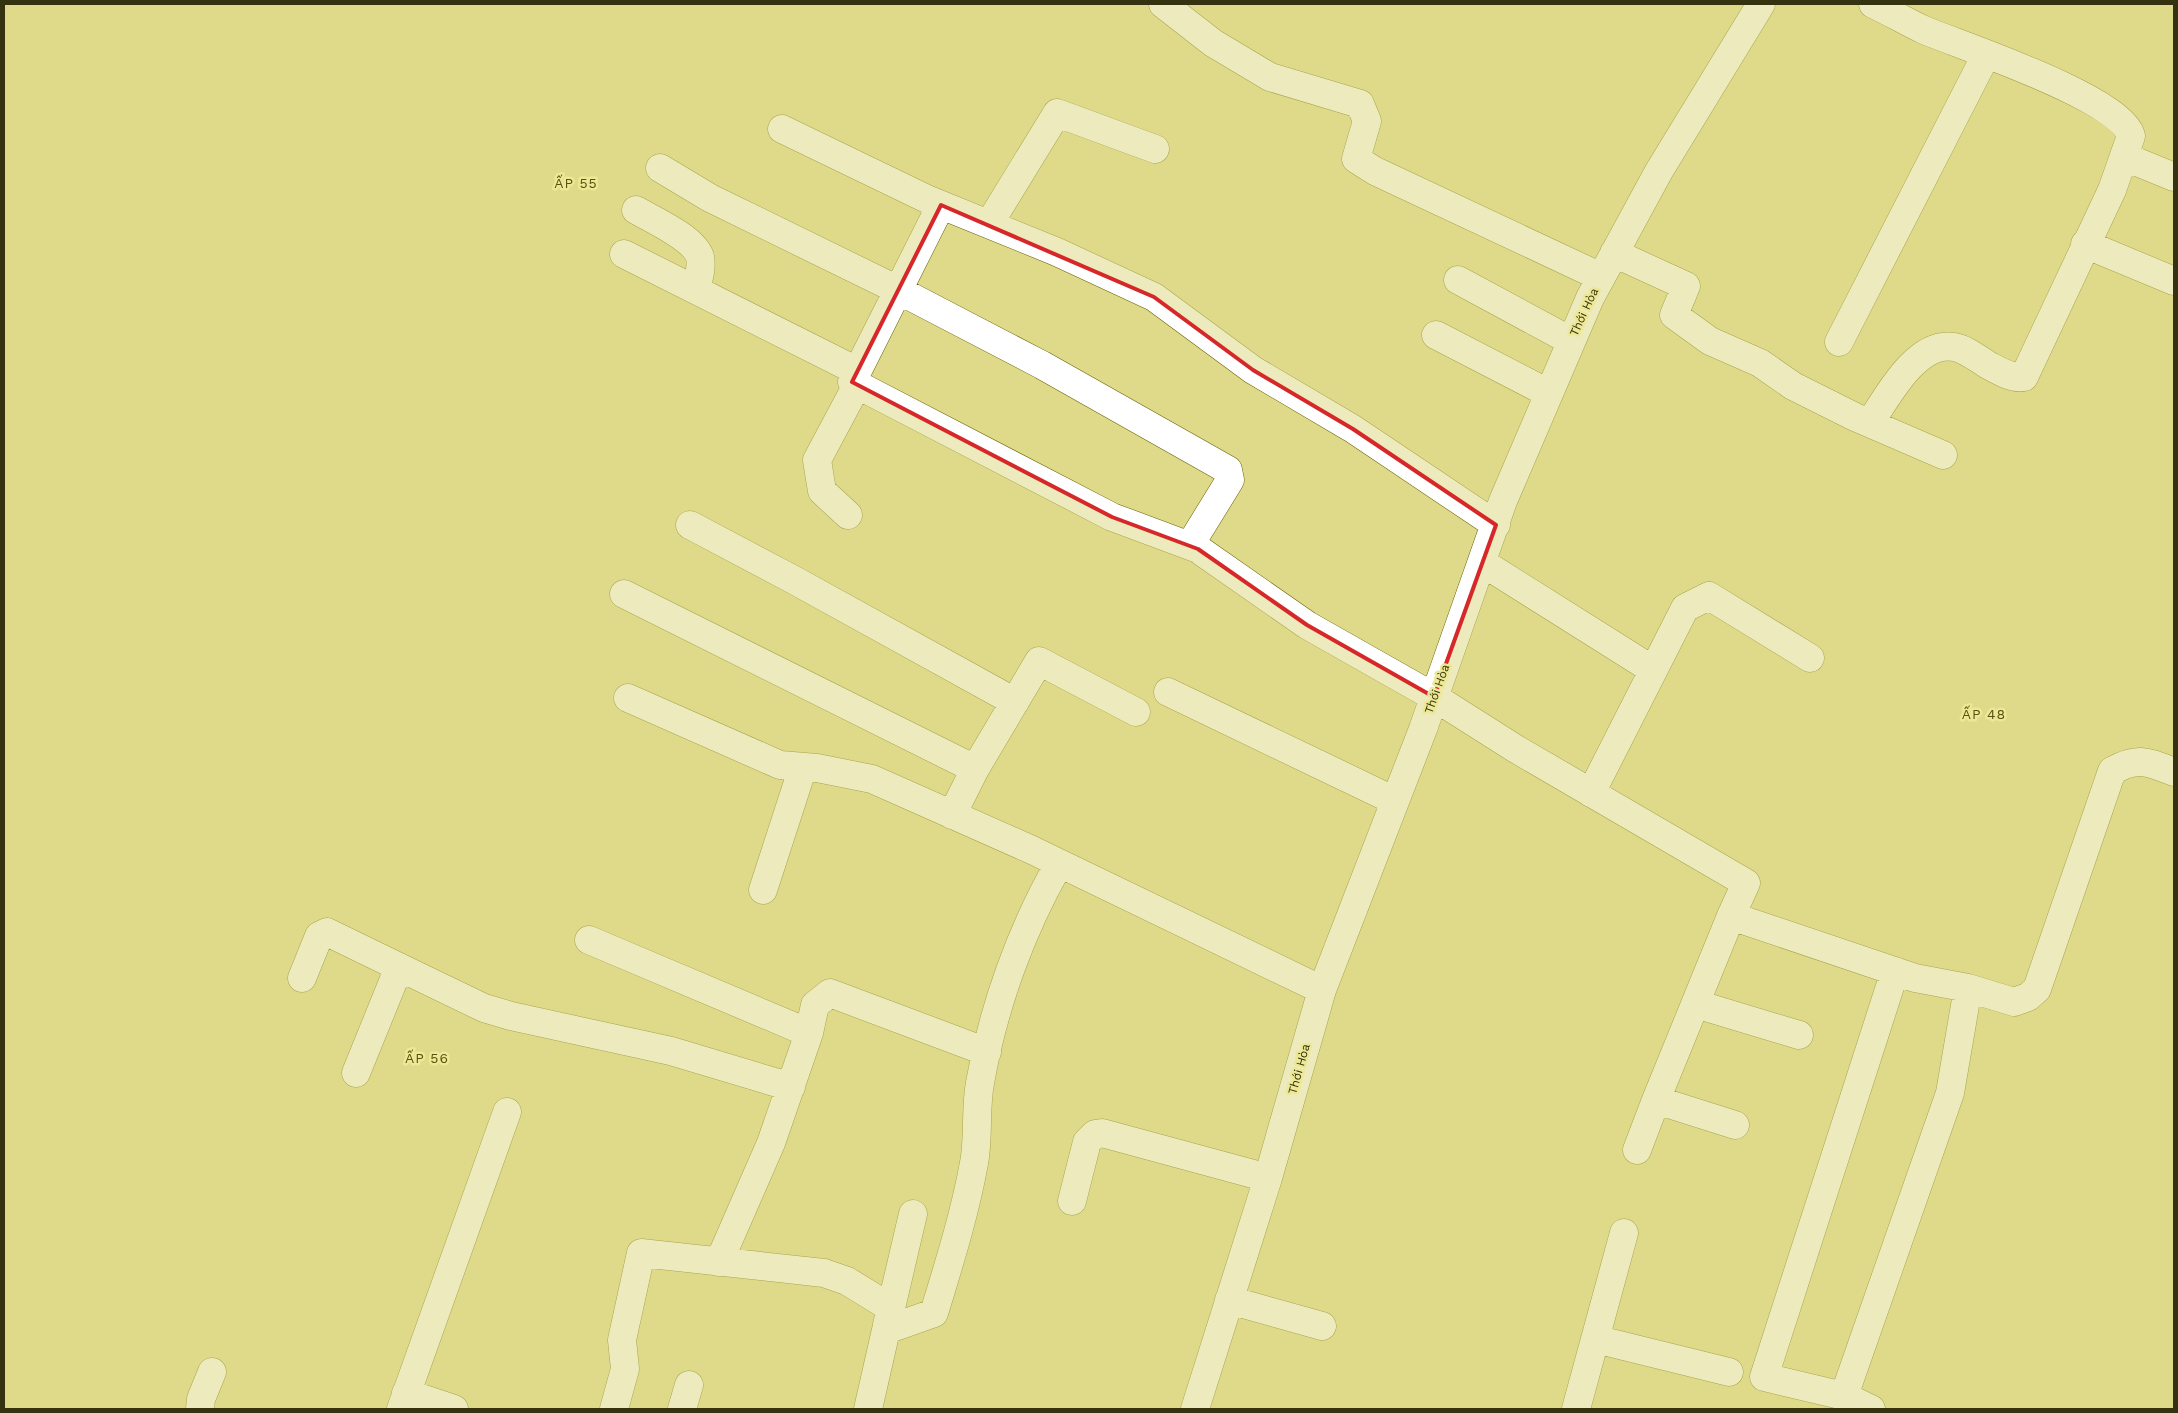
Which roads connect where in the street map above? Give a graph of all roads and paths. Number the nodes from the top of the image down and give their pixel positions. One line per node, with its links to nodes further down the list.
1 (1162, 4): 16 (street)
2 (1761, 4): 14 (street, Thới Hòa)
3 (1873, 4): 4 (street)
4 (1986, 54): 7 (street); 23 (street)
5 (782, 129): 10 (street)
6 (1154, 149): 12 (street)
7 (2125, 157): 9 (street); 13 (street)
8 (660, 168): 20 (street)
9 (2174, 176)
10 (941, 205): 12 (street); 20 (street)
11 (636, 210): 19 (street)
12 (989, 224): 30 (street)
13 (2085, 244): 18 (street); 26 (street)
14 (1614, 253): 16 (street, Thới Hòa); 26 (street)
15 (624, 254): 19 (street)
16 (1601, 278): 22 (street, Thới Hòa)
17 (1458, 280): 22 (street)
18 (2174, 281)
19 (696, 289): 24 (street)
20 (898, 290): 24 (street); 31 (street)
21 (1436, 334): 25 (street)
22 (1571, 341): 25 (street, Thới Hòa)
23 (1839, 342)
24 (857, 378): 28 (street); 31 (street)
25 (1548, 393): 30 (street, Thới Hòa)
26 (1870, 423): 27 (street)
27 (1943, 455)
28 (848, 515)
29 (690, 525): 39 (street)
30 (1496, 525): 32 (street, Thới Hòa)
31 (1190, 545): 37 (street)
32 (1483, 563): 35 (street); 37 (street, Thới Hòa)
33 (624, 594): 42 (street)
34 (1810, 658): 35 (street)
35 (1654, 670): 44 (street)
36 (1168, 692): 45 (street)
37 (1434, 697): 44 (street); 45 (street, Thới Hòa)
38 (628, 698): 41 (street)
39 (1014, 702): 40 (street); 42 (street)
40 (1136, 712)
41 (803, 767): 46 (street); 48 (street)
42 (975, 769): 46 (street)
43 (2174, 772): 54 (street)
44 (1591, 792): 49 (street)
45 (1395, 801): 55 (street, Thới Hòa)
46 (952, 815): 47 (street)
47 (1059, 864): 55 (street); 59 (street)
48 (763, 890)
49 (1731, 916): 52 (street); 56 (street)
50 (589, 940): 57 (street)
51 (399, 967): 53 (street); 60 (street); 61 (street)
52 (1895, 971): 54 (street); 77 (street)
53 (302, 978)
54 (1968, 988): 77 (street)
55 (1322, 990): 66 (street, Thới Hòa)
56 (1696, 1004): 58 (street); 62 (street)
57 (809, 1033): 59 (street); 61 (street)
58 (1800, 1035)
59 (987, 1052): 72 (street)
60 (356, 1073)
61 (791, 1087): 70 (street)
62 (1656, 1100): 64 (street); 65 (street)
63 (506, 1112): 78 (street)
64 (1735, 1125)
65 (1637, 1150)
66 (1268, 1178): 67 (street); 71 (street, Thới Hòa)
67 (1072, 1201)
68 (913, 1214): 72 (street)
69 (1624, 1233): 74 (street)
70 (719, 1262): 72 (street); 81 (street)
71 (1229, 1300): 73 (street); 83 (street, Thới Hòa)
72 (889, 1319): 82 (street)
73 (1322, 1326)
74 (1595, 1339): 76 (street); 84 (street)
75 (212, 1372): 79 (street)
76 (1729, 1372)
77 (1844, 1396): 85 (street)
78 (404, 1401): 80 (street)
79 (200, 1409)
80 (454, 1409)
81 (614, 1409)
82 (868, 1409)
83 (1195, 1409)
84 (1576, 1409)
85 (1871, 1409)

